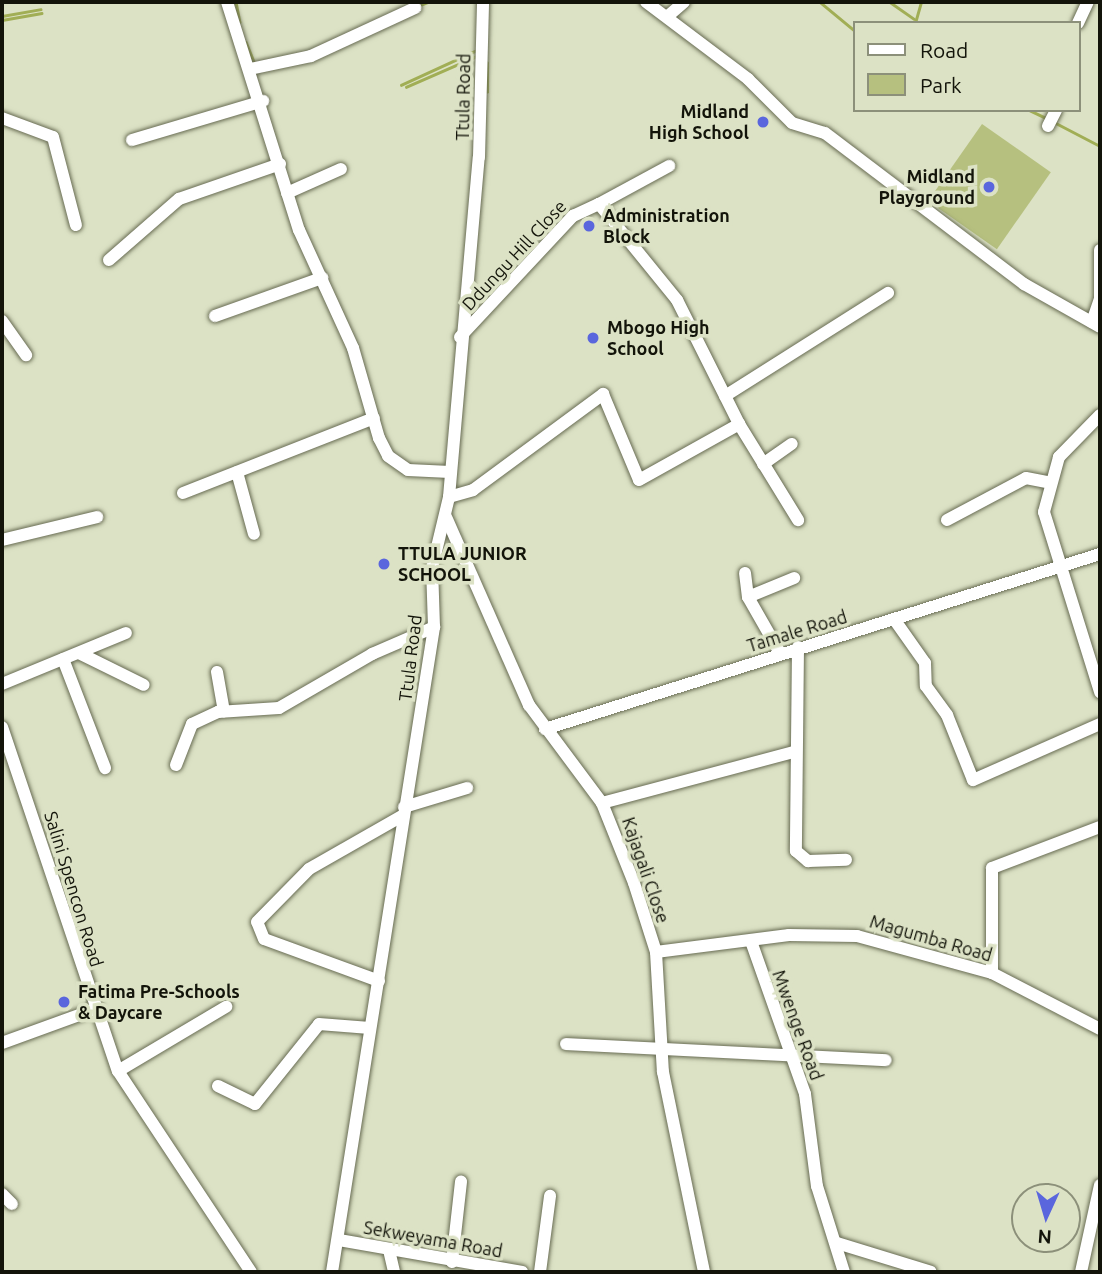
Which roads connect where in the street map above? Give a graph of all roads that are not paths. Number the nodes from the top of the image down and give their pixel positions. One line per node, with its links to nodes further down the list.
1 (227, 2): 9 (street)
2 (483, 2): 26 (street, Ttula Road)
3 (646, 2): 7 (street)
4 (684, 2): 7 (street)
5 (1088, 2): 8 (street)
6 (415, 8): 9 (street)
7 (668, 16): 25 (street)
8 (1079, 21)
9 (250, 69): 10 (street)
10 (262, 101): 12 (street); 13 (street)
11 (2, 118): 18 (street)
12 (132, 140)
13 (280, 164): 16 (street); 20 (street)
14 (669, 166): 17 (street, Ddungu Hill Close)
15 (341, 169): 16 (street)
16 (287, 193): 21 (street)
17 (599, 204): 26 (street, Ddungu Hill Close); 28 (street)
18 (76, 225)
19 (1100, 250): 25 (street)
20 (110, 260)
21 (322, 278): 23 (street); 30 (street)
22 (888, 293): 28 (street)
23 (215, 316)
24 (2, 321): 27 (street)
25 (1096, 325)
26 (460, 337): 35 (street, Ttula Road)
27 (26, 355)
28 (725, 396): 31 (street)
29 (1100, 415): 36 (street)
30 (373, 418): 34 (street); 35 (street)
31 (739, 424): 33 (street); 38 (street)
32 (792, 444): 33 (street)
33 (763, 464): 41 (street)
34 (237, 472): 37 (street); 43 (street)
35 (450, 472): 38 (street, Ttula Road)
36 (1047, 482): 42 (street); 46 (street)
37 (183, 493)
38 (449, 497): 40 (street, Ttula Road)
39 (97, 517): 44 (street)
40 (446, 517): 51 (street, Ttula Road); 64 (street, Kajagali Close)
41 (799, 520)
42 (947, 520)
43 (254, 534)
44 (2, 540)
45 (1100, 554): 46 (street, Tamale Road)
46 (1059, 567): 50 (street, Tamale Road); 60 (street)
47 (745, 573): 49 (street)
48 (794, 578): 49 (street)
49 (748, 597): 55 (street)
50 (894, 620): 53 (street, Tamale Road); 62 (street)
51 (434, 627): 61 (street); 70 (street, Ttula Road)
52 (126, 633): 54 (street)
53 (798, 647): 55 (street, Tamale Road); 65 (street)
54 (79, 653): 56 (street); 59 (street)
55 (780, 653): 64 (street, Tamale Road)
56 (63, 659): 58 (street); 67 (street)
57 (217, 672): 61 (street)
58 (2, 684)
59 (144, 685)
60 (1100, 692)
61 (225, 711): 66 (street)
62 (1100, 724)
63 (2, 727): 78 (street, Salini Spencon Road)
64 (545, 729): 69 (street, Kajagali Close)
65 (794, 752): 69 (street); 72 (street)
66 (176, 765)
67 (105, 768)
68 (467, 788): 70 (street)
69 (602, 803): 74 (street, Kajagali Close)
70 (403, 812): 76 (street, Ttula Road); 76 (street)
71 (1100, 827): 75 (street)
72 (845, 860)
73 (752, 944): 74 (street, Magumba Road); 75 (street, Magumba Road); 84 (street, Mwenge Road)
74 (656, 952): 83 (street, Kajagali Close)
75 (992, 972): 80 (street, Magumba Road)
76 (379, 981): 79 (street, Ttula Road)
77 (226, 1007): 86 (street)
78 (93, 1010): 81 (street); 86 (street, Salini Spencon Road)
79 (370, 1028): 87 (street); 93 (street, Ttula Road)
80 (1100, 1029)
81 (2, 1042)
82 (566, 1044): 83 (street)
83 (661, 1052): 84 (street); 103 (street, Kajagali Close)
84 (792, 1058): 85 (street); 94 (street, Mwenge Road)
85 (886, 1060)
86 (118, 1071): 98 (street, Salini Spencon Road)
87 (218, 1086)
88 (461, 1182): 96 (street)
89 (1100, 1185): 105 (street)
90 (2, 1194): 92 (street)
91 (550, 1196): 102 (street)
92 (12, 1204)
93 (339, 1240): 95 (street, Sekweyama Road); 99 (street, Ttula Road)
94 (836, 1243): 97 (street, Mwenge Road); 104 (street)
95 (389, 1250): 96 (street, Sekweyama Road); 100 (street)
96 (452, 1262): 101 (street, Sekweyama Road)
97 (839, 1271)
98 (251, 1272)
99 (332, 1272)
100 (394, 1272)
101 (522, 1272)
102 (540, 1272)
103 (705, 1272)
104 (931, 1272)
105 (1081, 1272)

